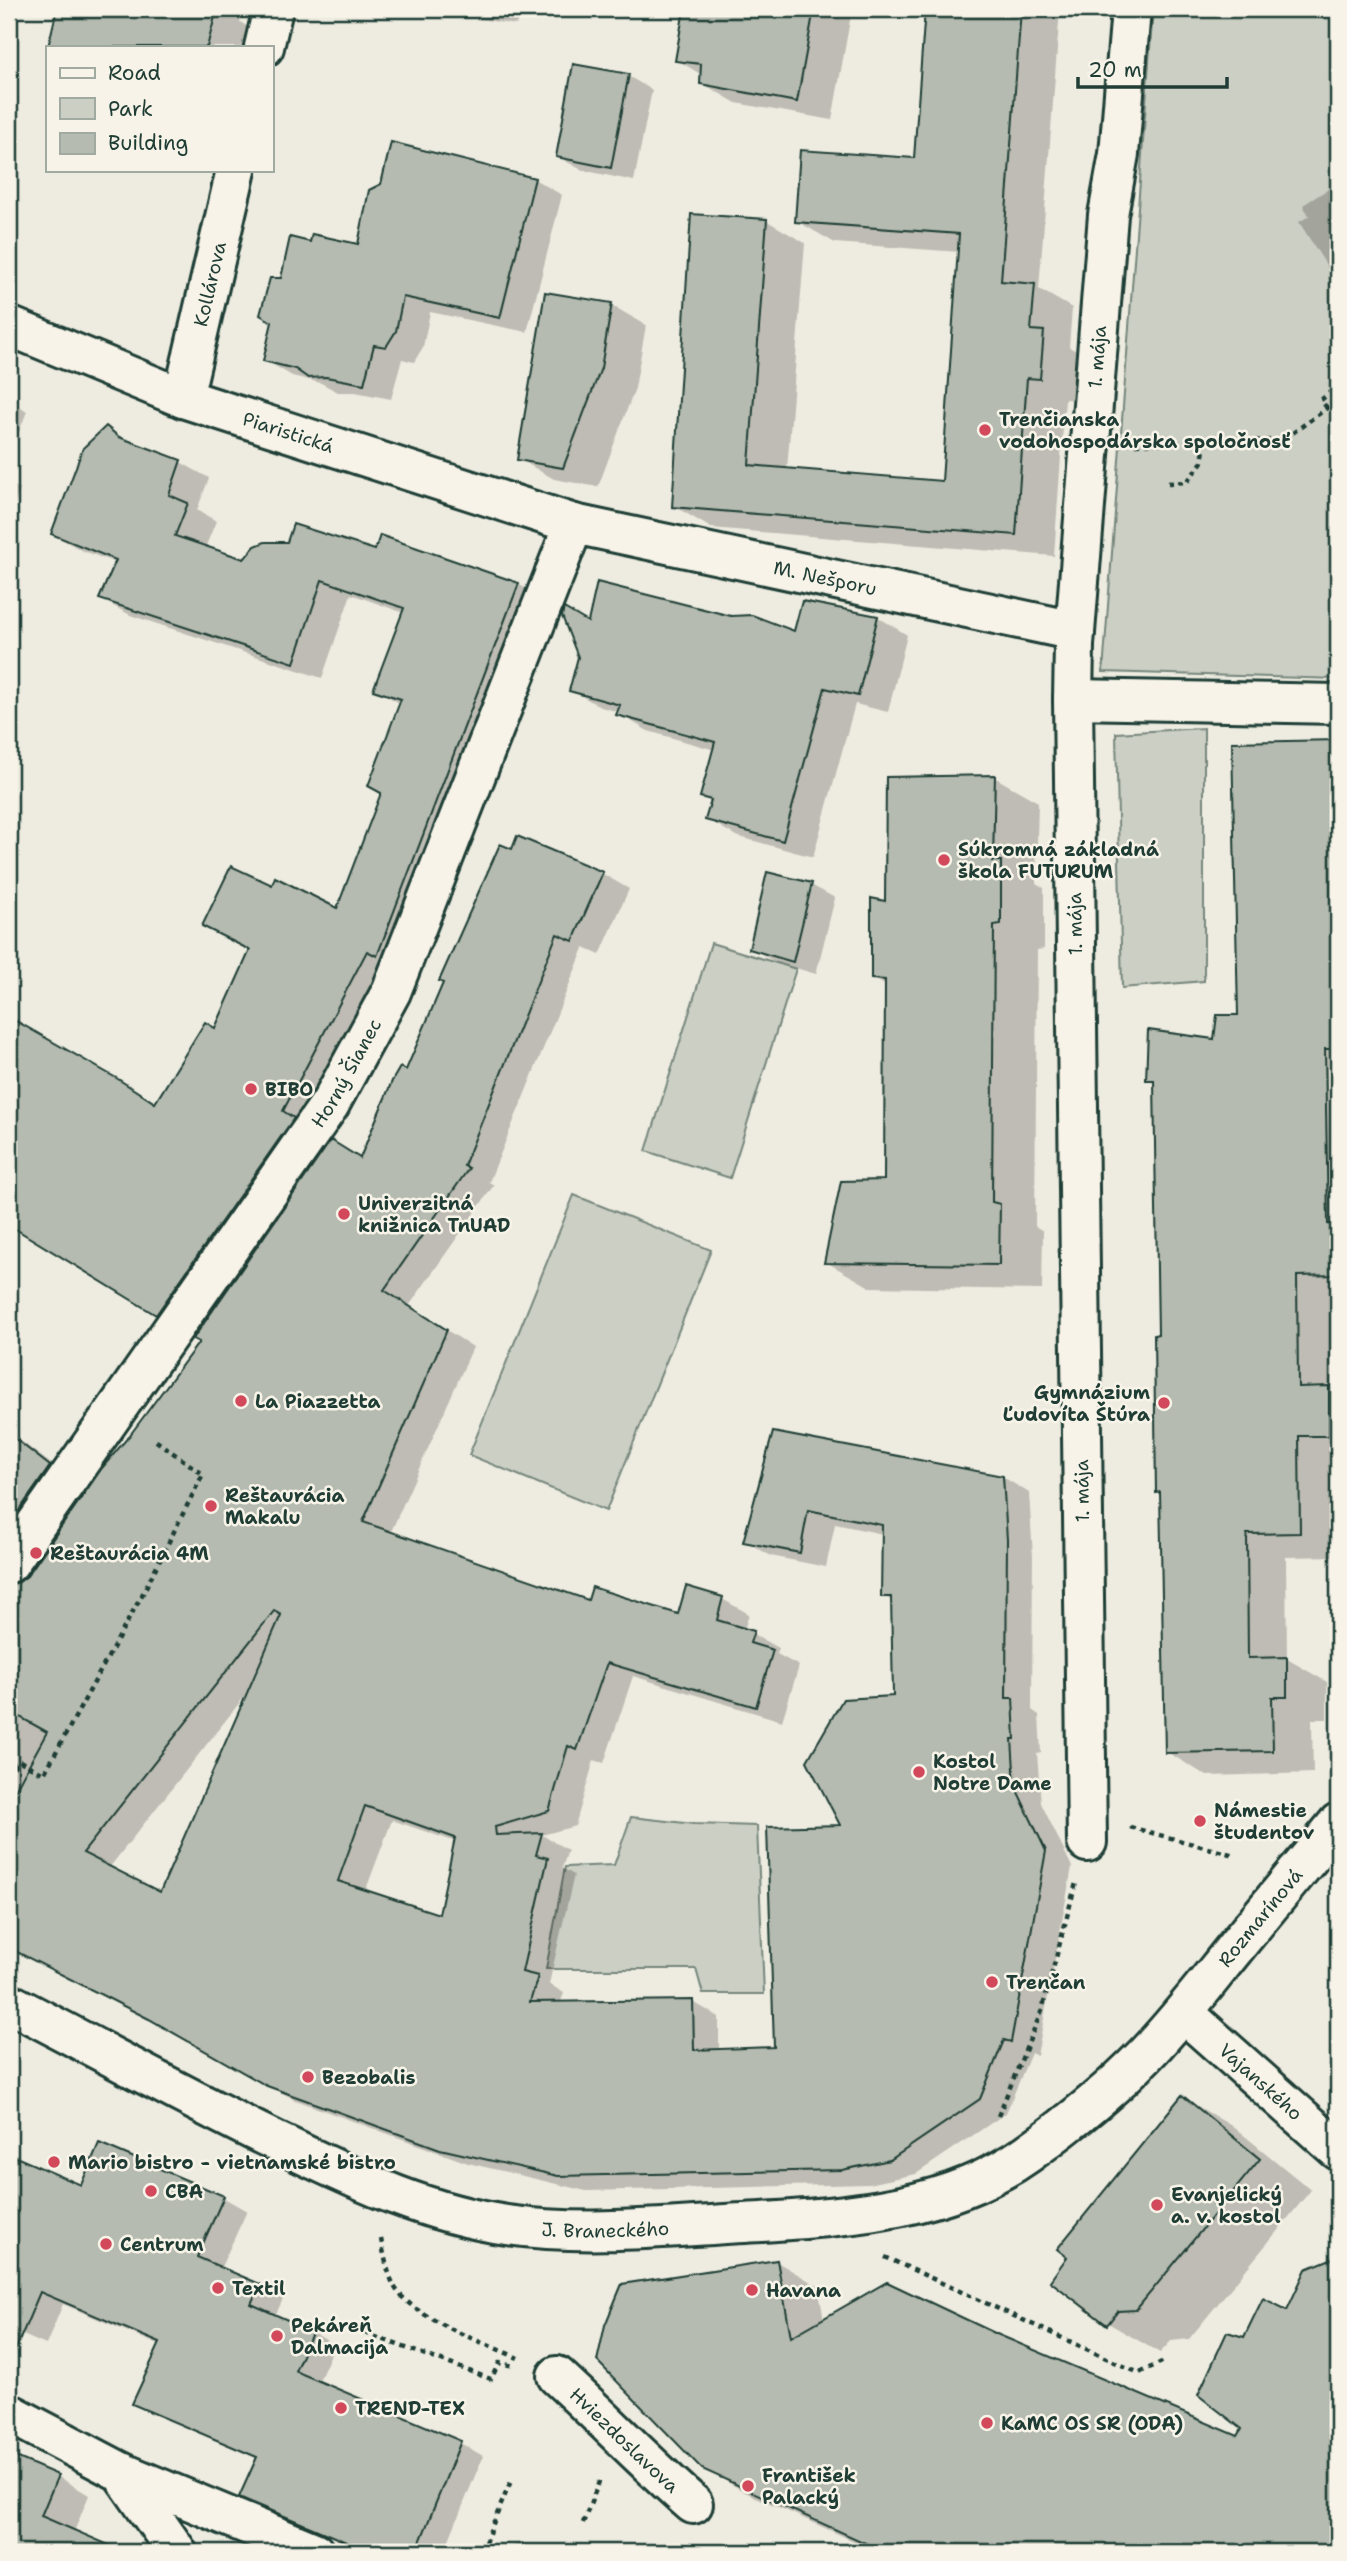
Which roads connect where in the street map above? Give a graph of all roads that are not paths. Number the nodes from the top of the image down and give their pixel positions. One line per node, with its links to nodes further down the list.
1 (273, 9): 3 (street)
2 (1131, 9): 8 (street, 1. mája)
3 (264, 46)
4 (236, 172): 6 (street, Kollárova)
5 (9, 327): 6 (street, Piaristická)
6 (183, 398): 7 (street, Piaristická)
7 (574, 524): 8 (street, M. Nešporu); 11 (street, Horný Šianec)
8 (1075, 631): 9 (street, 1. mája)
9 (1073, 699): 10 (street); 13 (street, 1. mája)
10 (1338, 704)
11 (9, 1563)
12 (1338, 1824): 15 (street, Rozmarínová)
13 (1086, 1828)
14 (9, 2003): 15 (street, J. Braneckého)
15 (1184, 2013): 16 (street, Vajanského)
16 (1337, 2146)
17 (557, 2376): 20 (street, Hviezdoslavova)
18 (9, 2413): 19 (street)
19 (121, 2472): 21 (street); 22 (street)
20 (693, 2504)
21 (177, 2552)
22 (314, 2552)

